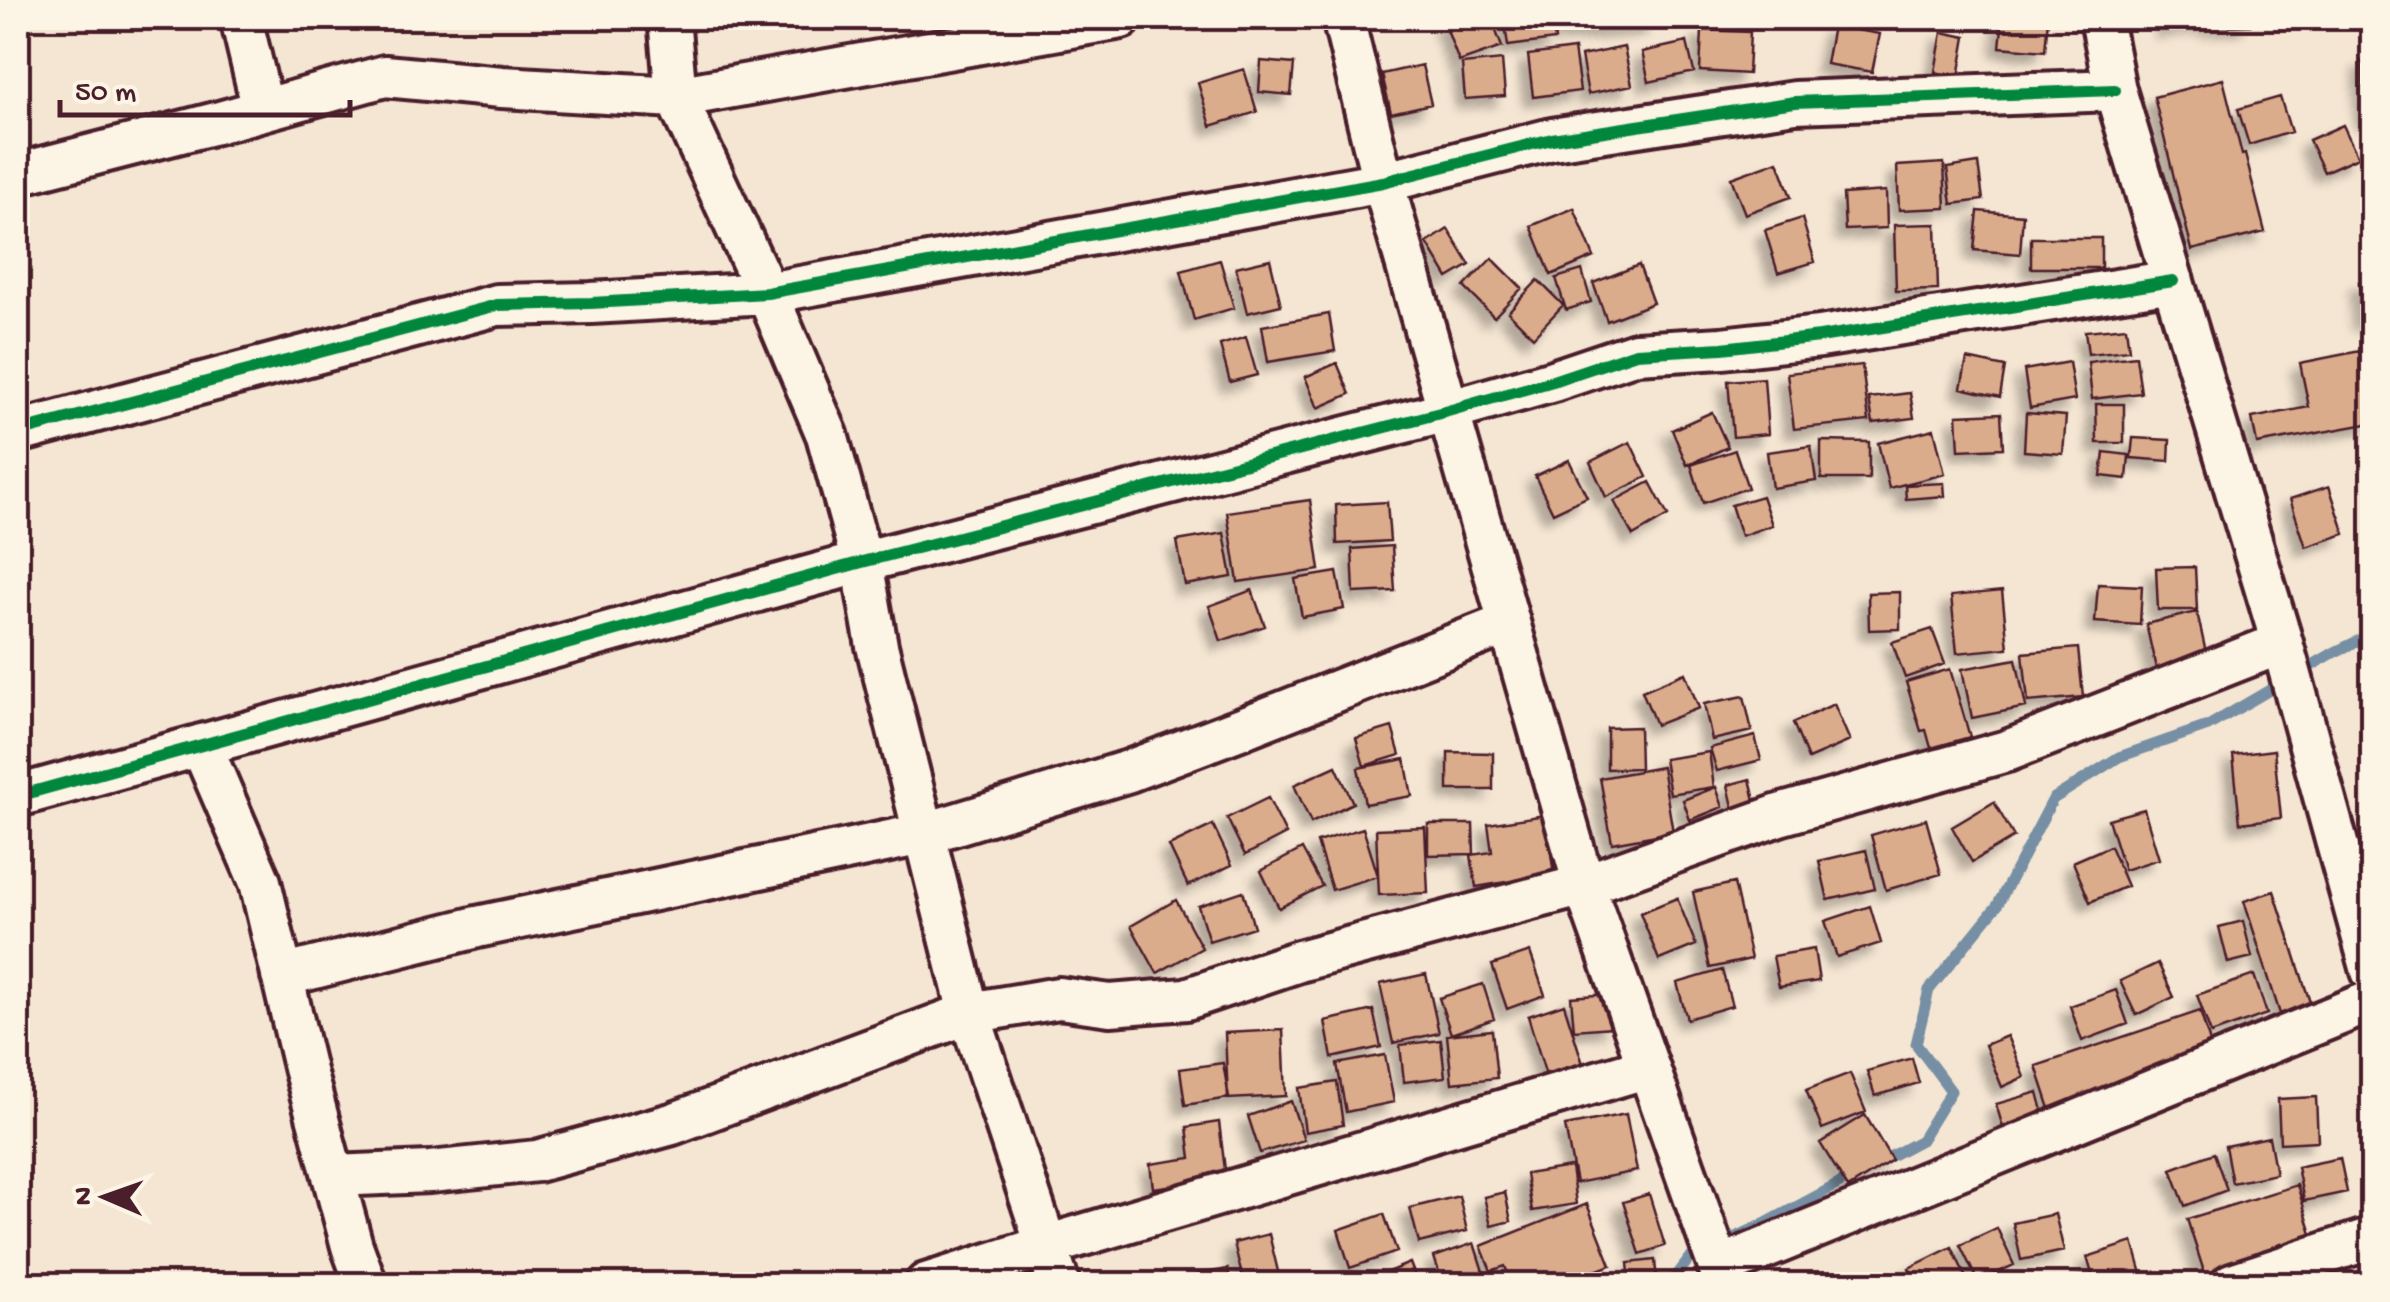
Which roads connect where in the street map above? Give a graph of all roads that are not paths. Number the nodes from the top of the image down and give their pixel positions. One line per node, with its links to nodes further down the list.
1 (242, 18): 8 (street)
2 (669, 18): 7 (street)
3 (1122, 18): 7 (street)
4 (1343, 18): 10 (street)
5 (2101, 18): 6 (street)
6 (2115, 90): 10 (street); 11 (street)
7 (676, 96): 8 (street); 12 (street)
8 (263, 110): 9 (street)
9 (18, 174)
10 (1383, 182): 12 (street); 13 (street)
11 (2173, 281): 13 (street); 17 (street)
12 (767, 293): 14 (street); 15 (street)
13 (1448, 411): 15 (street); 16 (street)
14 (18, 432)
15 (862, 562): 18 (street); 20 (street)
16 (1509, 623): 20 (street); 21 (street)
17 (2282, 642): 21 (street); 22 (street)
18 (201, 744): 19 (street); 23 (street)
19 (18, 796)
20 (923, 834): 23 (street); 25 (street)
21 (1584, 885): 25 (street); 26 (street)
22 (2372, 971)
23 (282, 976): 27 (street)
24 (2372, 1001): 30 (street)
25 (969, 1012): 27 (street); 29 (street)
26 (1648, 1067): 29 (street); 30 (street)
27 (333, 1176): 31 (street)
28 (2372, 1238): 34 (street)
29 (1046, 1246): 32 (street); 33 (street)
30 (1722, 1276)
31 (366, 1284)
32 (926, 1284)
33 (1060, 1284)
34 (2232, 1284)

